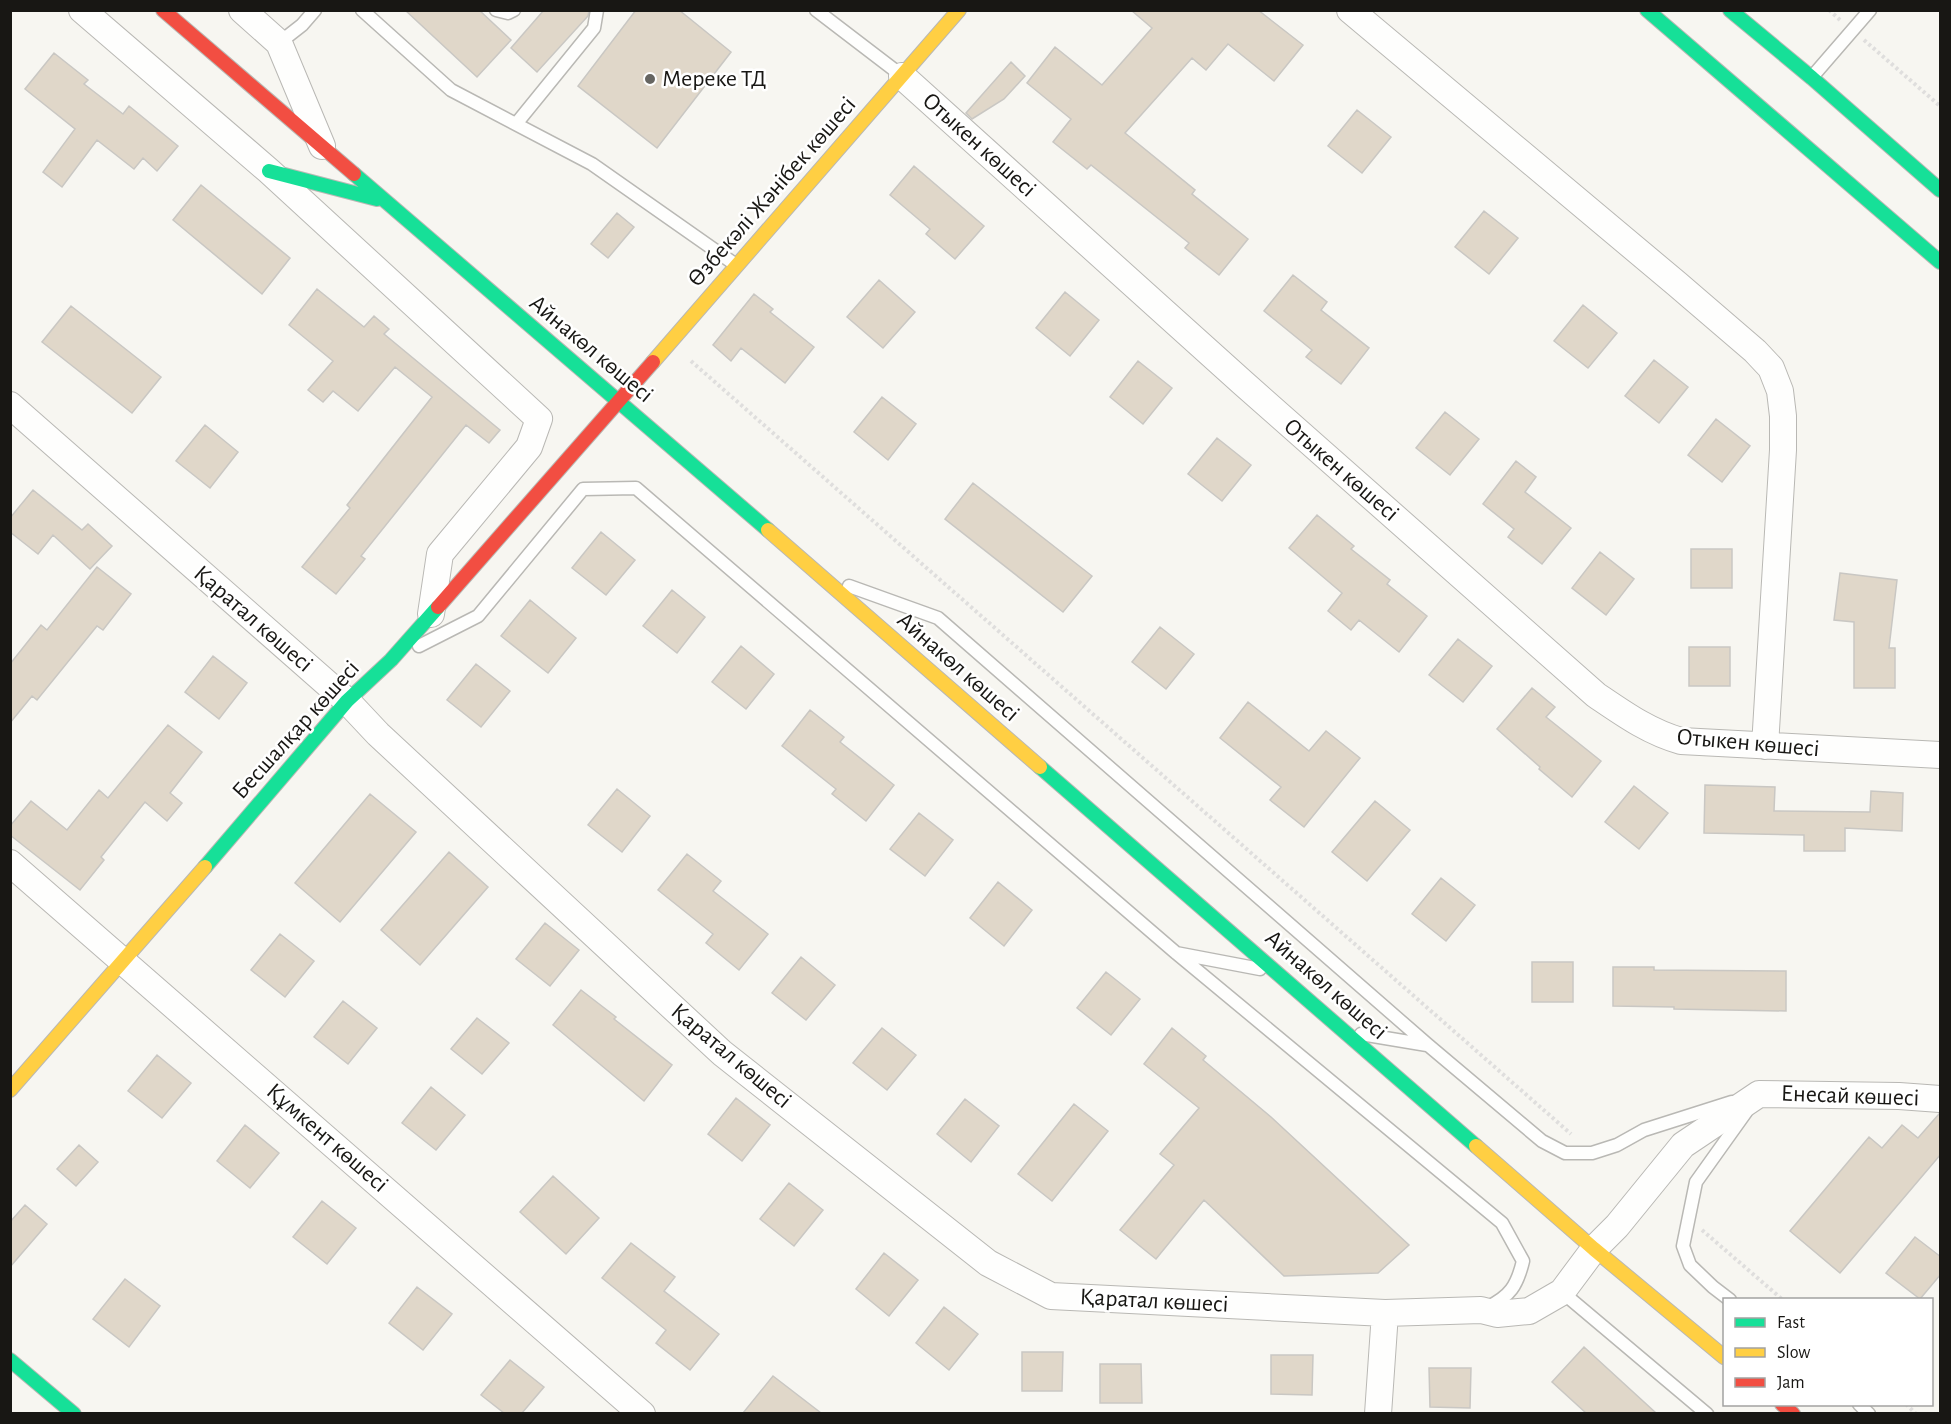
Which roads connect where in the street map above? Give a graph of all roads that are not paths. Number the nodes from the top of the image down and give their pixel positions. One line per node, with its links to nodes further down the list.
1 (82, 10): 20 (street)
2 (163, 10): 19 (main road, Айнакөл көшесі)
3 (242, 10): 15 (street)
4 (315, 10): 15 (lane)
5 (362, 10): 18 (lane)
6 (496, 10): 7 (lane)
7 (514, 10)
8 (597, 10): 18 (lane)
9 (816, 10): 16 (lane, Отыкен көшесі)
10 (959, 10): 16 (main road, Өзбекәлі Жәнібек көшесі)
11 (1350, 10): 31 (street)
12 (1647, 10): 23 (main road)
13 (1730, 10): 17 (main road)
14 (1870, 10): 17 (lane)
15 (279, 43): 19 (street)
16 (902, 76): 24 (main road, Өзбекәлі Жәнібек көшесі); 31 (street, Отыкен көшесі)
17 (1812, 78): 21 (main road)
18 (516, 124): 24 (lane)
19 (324, 149): 22 (main road, Айнакөл көшесі)
20 (269, 171): 22 (main road); 28 (street)
21 (1941, 190)
22 (384, 201): 25 (main road, Айнакөл көшесі)
23 (1941, 262)
24 (737, 266): 25 (main road, Өзбекәлі Жәнібек көшесі)
25 (617, 402): 27 (main road, Айнакөл көшесі); 28 (main road, Бесшалқар көшесі)
26 (10, 405): 30 (street, Қаратал көшесі)
27 (815, 573): 36 (main road, Айнакөл көшесі); 38 (lane)
28 (431, 614): 29 (main road, Бесшалқар көшесі)
29 (391, 660): 30 (main road, Бесшалқар көшесі); 34 (lane)
30 (347, 701): 35 (main road, Бесшалқар көшесі); 48 (street, Қаратал көшесі)
31 (1765, 746): 32 (street, Отыкен көшесі)
32 (1941, 755)
33 (10, 863): 35 (street, Құмкент көшесі)
34 (1175, 952): 36 (lane); 47 (lane)
35 (124, 962): 39 (main road, Бесшалқар көшесі); 52 (street, Құмкент көшесі)
36 (1276, 972): 37 (main road, Айнакөл көшесі)
37 (1345, 1032): 38 (lane); 42 (main road, Айнакөл көшесі)
38 (1428, 1046): 40 (lane)
39 (10, 1090)
40 (1759, 1094): 41 (street, Енесай көшесі); 42 (street, Қаратал көшесі); 43 (lane)
41 (1941, 1099)
42 (1594, 1249): 44 (street, Қаратал көшесі); 49 (main road, Айнакөл көшесі)
43 (1713, 1287): 45 (lane); 46 (lane)
44 (1562, 1292): 47 (street, Қаратал көшесі); 54 (lane)
45 (1729, 1298)
46 (1723, 1300)
47 (1481, 1310): 48 (street, Қаратал көшесі)
48 (1385, 1312): 53 (street)
49 (1723, 1355)
50 (10, 1360): 51 (main road)
51 (74, 1413)
52 (642, 1413)
53 (1378, 1413)
54 (1707, 1413)

